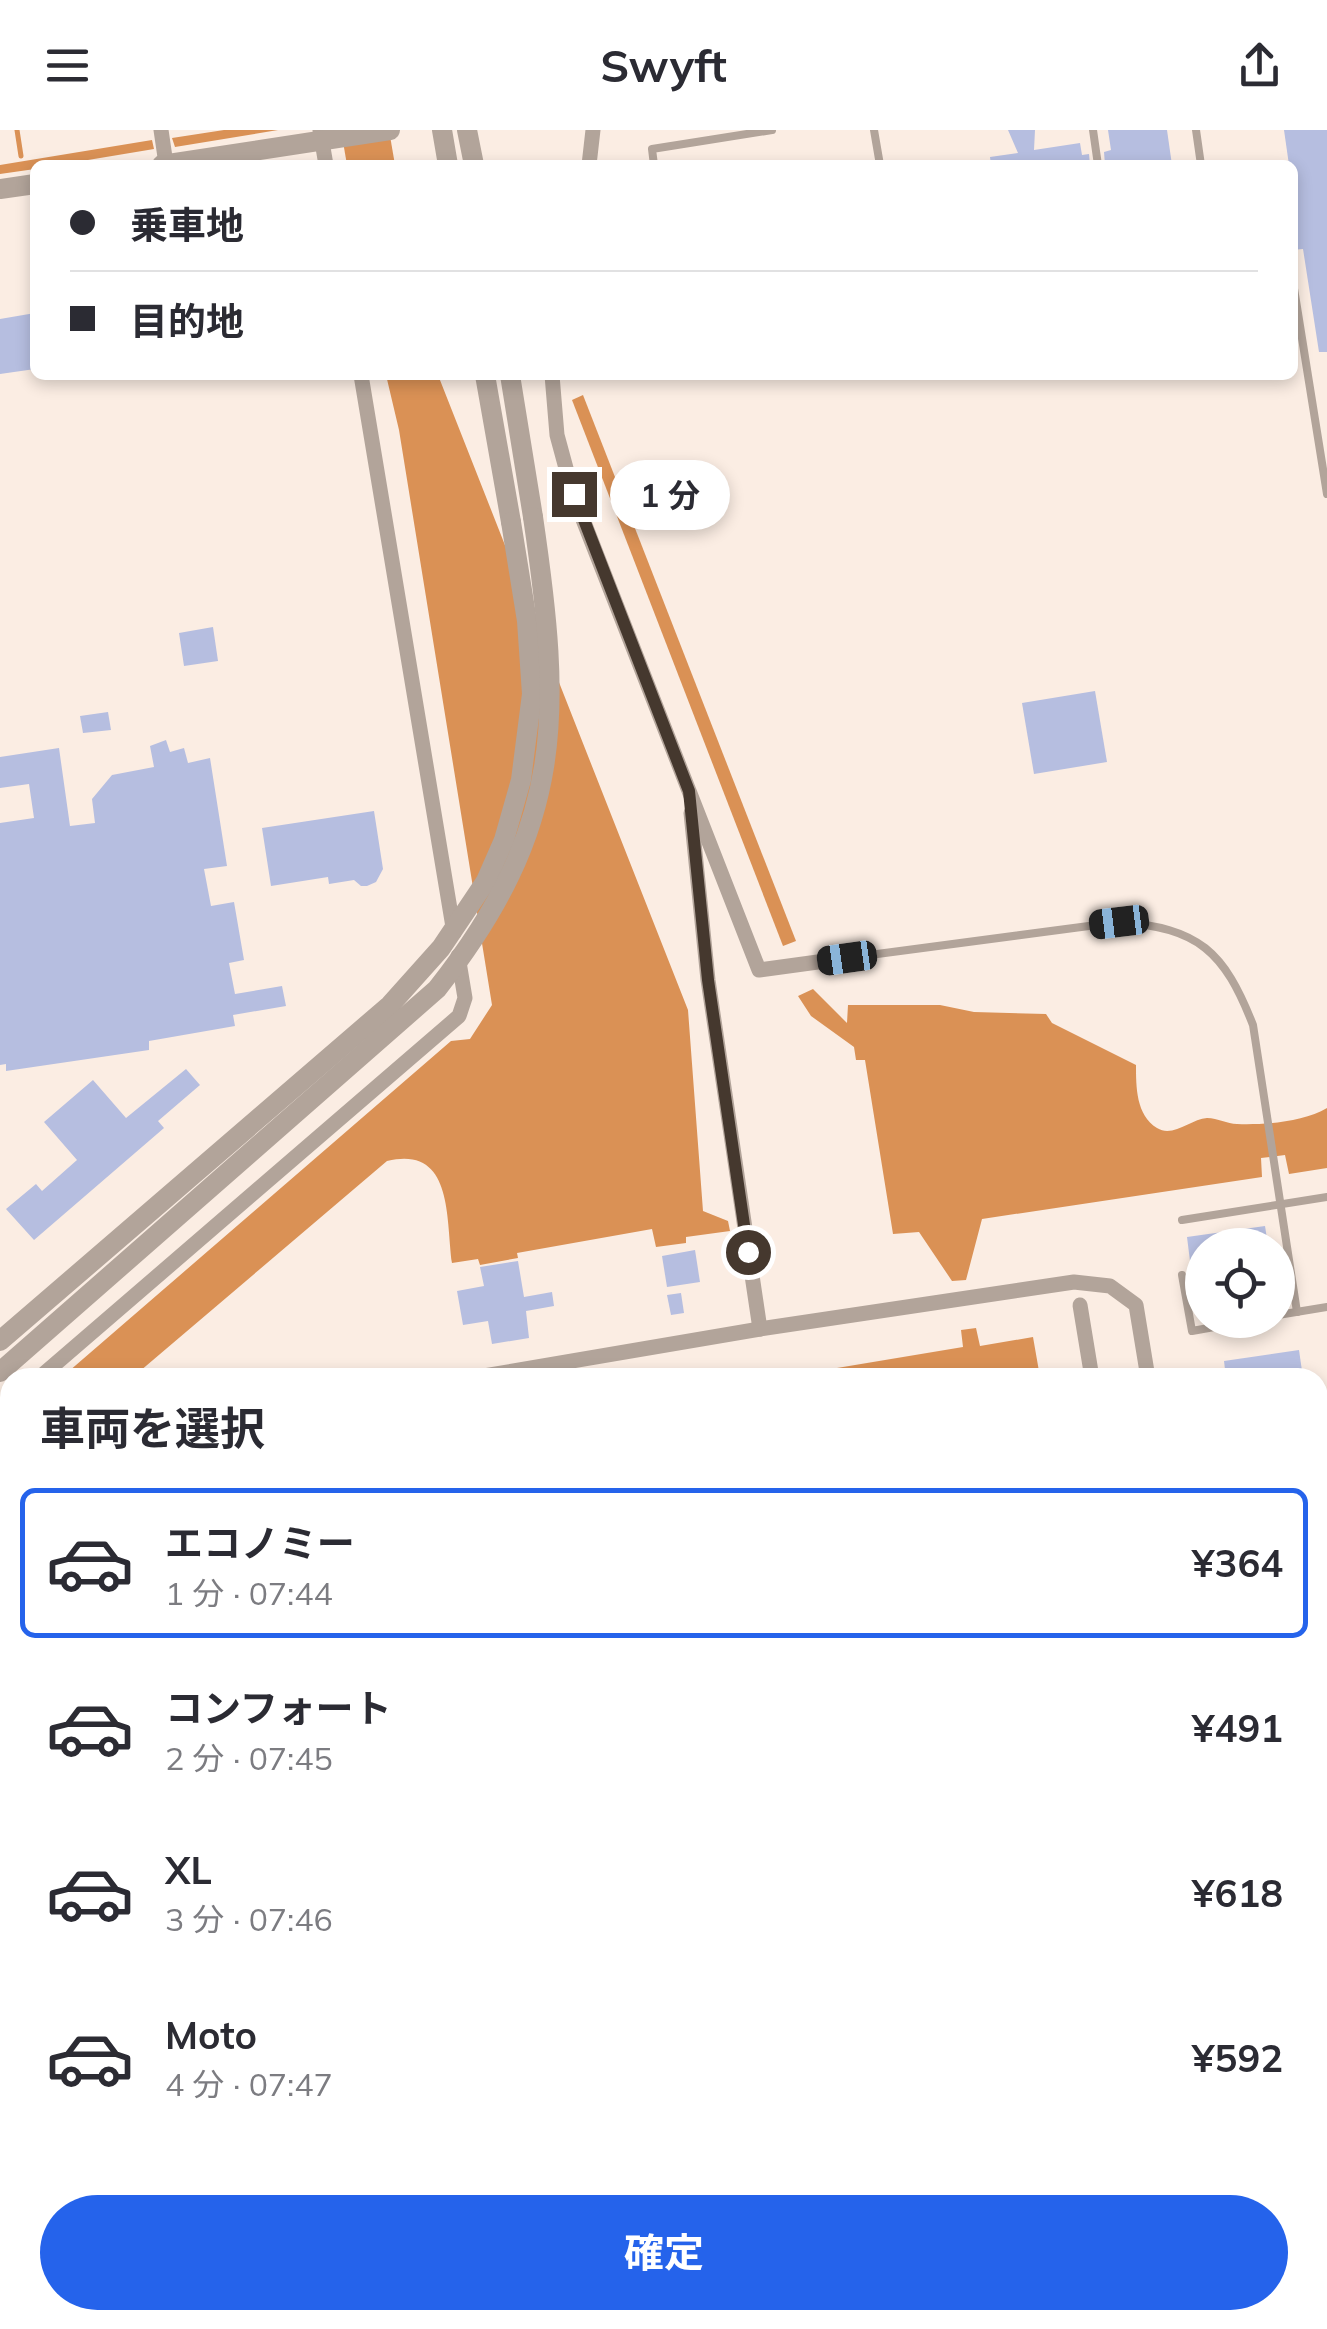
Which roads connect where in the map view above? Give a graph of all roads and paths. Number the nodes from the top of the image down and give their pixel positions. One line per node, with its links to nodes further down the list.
1 (161, 130): 11 (street)
2 (390, 130): 10 (street)
3 (442, 130): 13 (street)
4 (467, 130): 14 (street)
5 (594, 130): 15 (street)
6 (772, 130): 16 (lane)
7 (874, 130): 17 (lane)
8 (1093, 130): 18 (lane)
9 (1196, 130): 19 (lane)
10 (324, 136): 12 (street)
11 (164, 160)
12 (192, 160)
13 (447, 160)
14 (473, 160)
15 (590, 160)
16 (653, 160)
17 (879, 160)
18 (1097, 160)
19 (1200, 160)
20 (30, 185): 21 (street)
21 (0, 189)
22 (1298, 313): 27 (lane)
23 (362, 380): 41 (street)
24 (486, 380): 39 (street, bridge)
25 (511, 380): 40 (street, bridge)
26 (552, 380): 28 (street)
27 (1327, 494)
28 (689, 791): 29 (street); 38 (street)
29 (847, 958): 31 (lane)
30 (1327, 1197): 31 (lane)
31 (1280, 1204): 32 (lane); 37 (lane)
32 (1182, 1220)
33 (1182, 1275): 34 (lane)
34 (1185, 1292)
35 (1080, 1305): 43 (street)
36 (1327, 1307): 37 (lane)
37 (1297, 1312)
38 (760, 1329): 42 (street); 44 (street)
39 (0, 1341)
40 (5, 1368)
41 (51, 1368)
42 (531, 1368)
43 (1090, 1368)
44 (1146, 1368)

